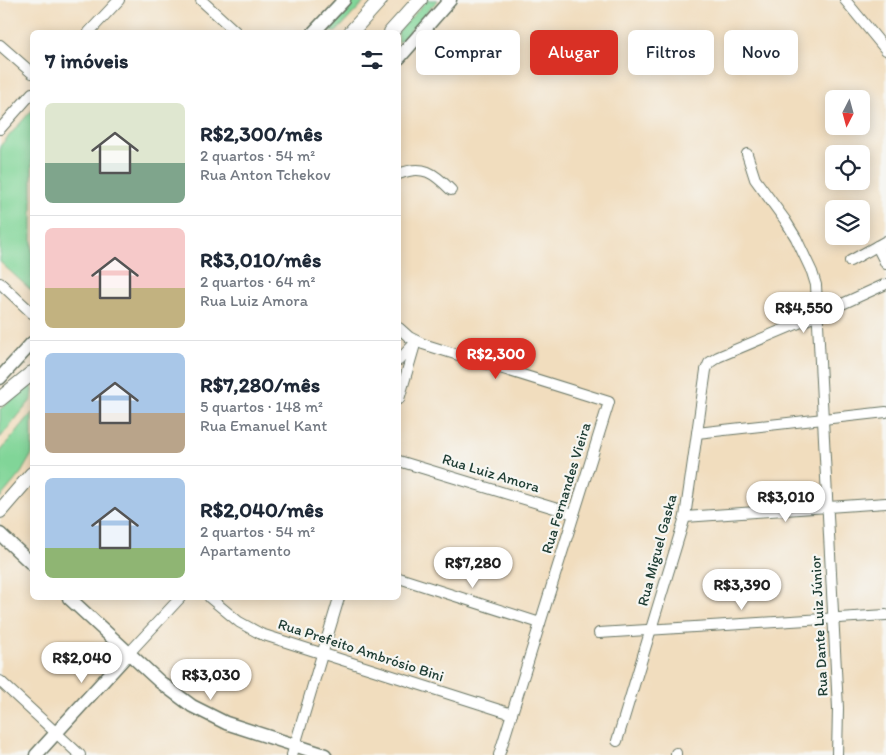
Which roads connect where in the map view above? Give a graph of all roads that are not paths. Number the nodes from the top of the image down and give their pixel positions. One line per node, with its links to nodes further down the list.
1 (119, 0): 8 (street)
2 (201, 0): 9 (street)
3 (344, 0): 10 (main road)
4 (380, 0): 11 (highway)
5 (420, 0): 12 (highway)
6 (450, 0): 15 (main road)
7 (845, 0): 14 (street)
8 (91, 30)
9 (234, 30)
10 (316, 30)
11 (352, 30)
12 (393, 30)
13 (0, 45): 16 (street)
14 (886, 50)
15 (401, 56)
16 (30, 71)
17 (30, 96): 18 (street)
18 (0, 129)
19 (747, 154): 28 (street, Rua Dante Luiz Júnior)
20 (401, 174): 21 (street)
21 (451, 190)
22 (882, 243): 23 (street); 24 (street)
23 (850, 261)
24 (886, 264)
25 (0, 283): 27 (street)
26 (885, 287): 28 (street)
27 (30, 311)
28 (818, 315): 38 (street, Rua Dante Luiz Júnior); 39 (street, Rua Miguel Gaska)
29 (401, 330): 30 (street)
30 (416, 341): 32 (street); 35 (street); 45 (street, Rua Fernandes Vieira)
31 (30, 345): 34 (main road)
32 (401, 358)
33 (30, 375): 36 (highway)
34 (0, 378)
35 (401, 392)
36 (0, 399)
37 (886, 412): 38 (street)
38 (824, 420): 39 (street); 43 (street, Rua Dante Luiz Júnior)
39 (697, 433): 46 (street, Rua Miguel Gaska)
40 (401, 462): 45 (street, Rua Luiz Amora)
41 (30, 476): 44 (highway)
42 (886, 503): 43 (street)
43 (828, 507): 46 (street); 55 (street, Rua Dante Luiz Júnior)
44 (0, 511)
45 (574, 514): 56 (street, Rua Fernandes Vieira)
46 (685, 517): 57 (street, Rua Miguel Gaska)
47 (0, 534): 48 (main road)
48 (30, 562)
49 (401, 579): 56 (street)
50 (71, 600): 59 (main road)
51 (178, 600): 59 (street)
52 (212, 600): 60 (street, Rua Prefeito Ambrósio Bini)
53 (338, 600): 60 (street)
54 (886, 615): 55 (street)
55 (834, 618): 57 (street); 70 (street, Rua Dante Luiz Júnior)
56 (540, 623): 62 (street, Rua Fernandes Vieira)
57 (650, 630): 58 (street); 64 (street, Rua Miguel Gaska)
58 (599, 633)
59 (129, 653): 63 (main road); 65 (main road)
60 (322, 654): 62 (street, Rua Prefeito Ambrósio Bini); 65 (street)
61 (0, 682): 63 (street)
62 (512, 714): 69 (street, Rua Fernandes Vieira)
63 (56, 733): 66 (main road); 67 (street)
64 (617, 741)
65 (293, 750): 68 (main road)
66 (36, 755)
67 (80, 755)
68 (325, 755)
69 (499, 755)
70 (837, 755)

